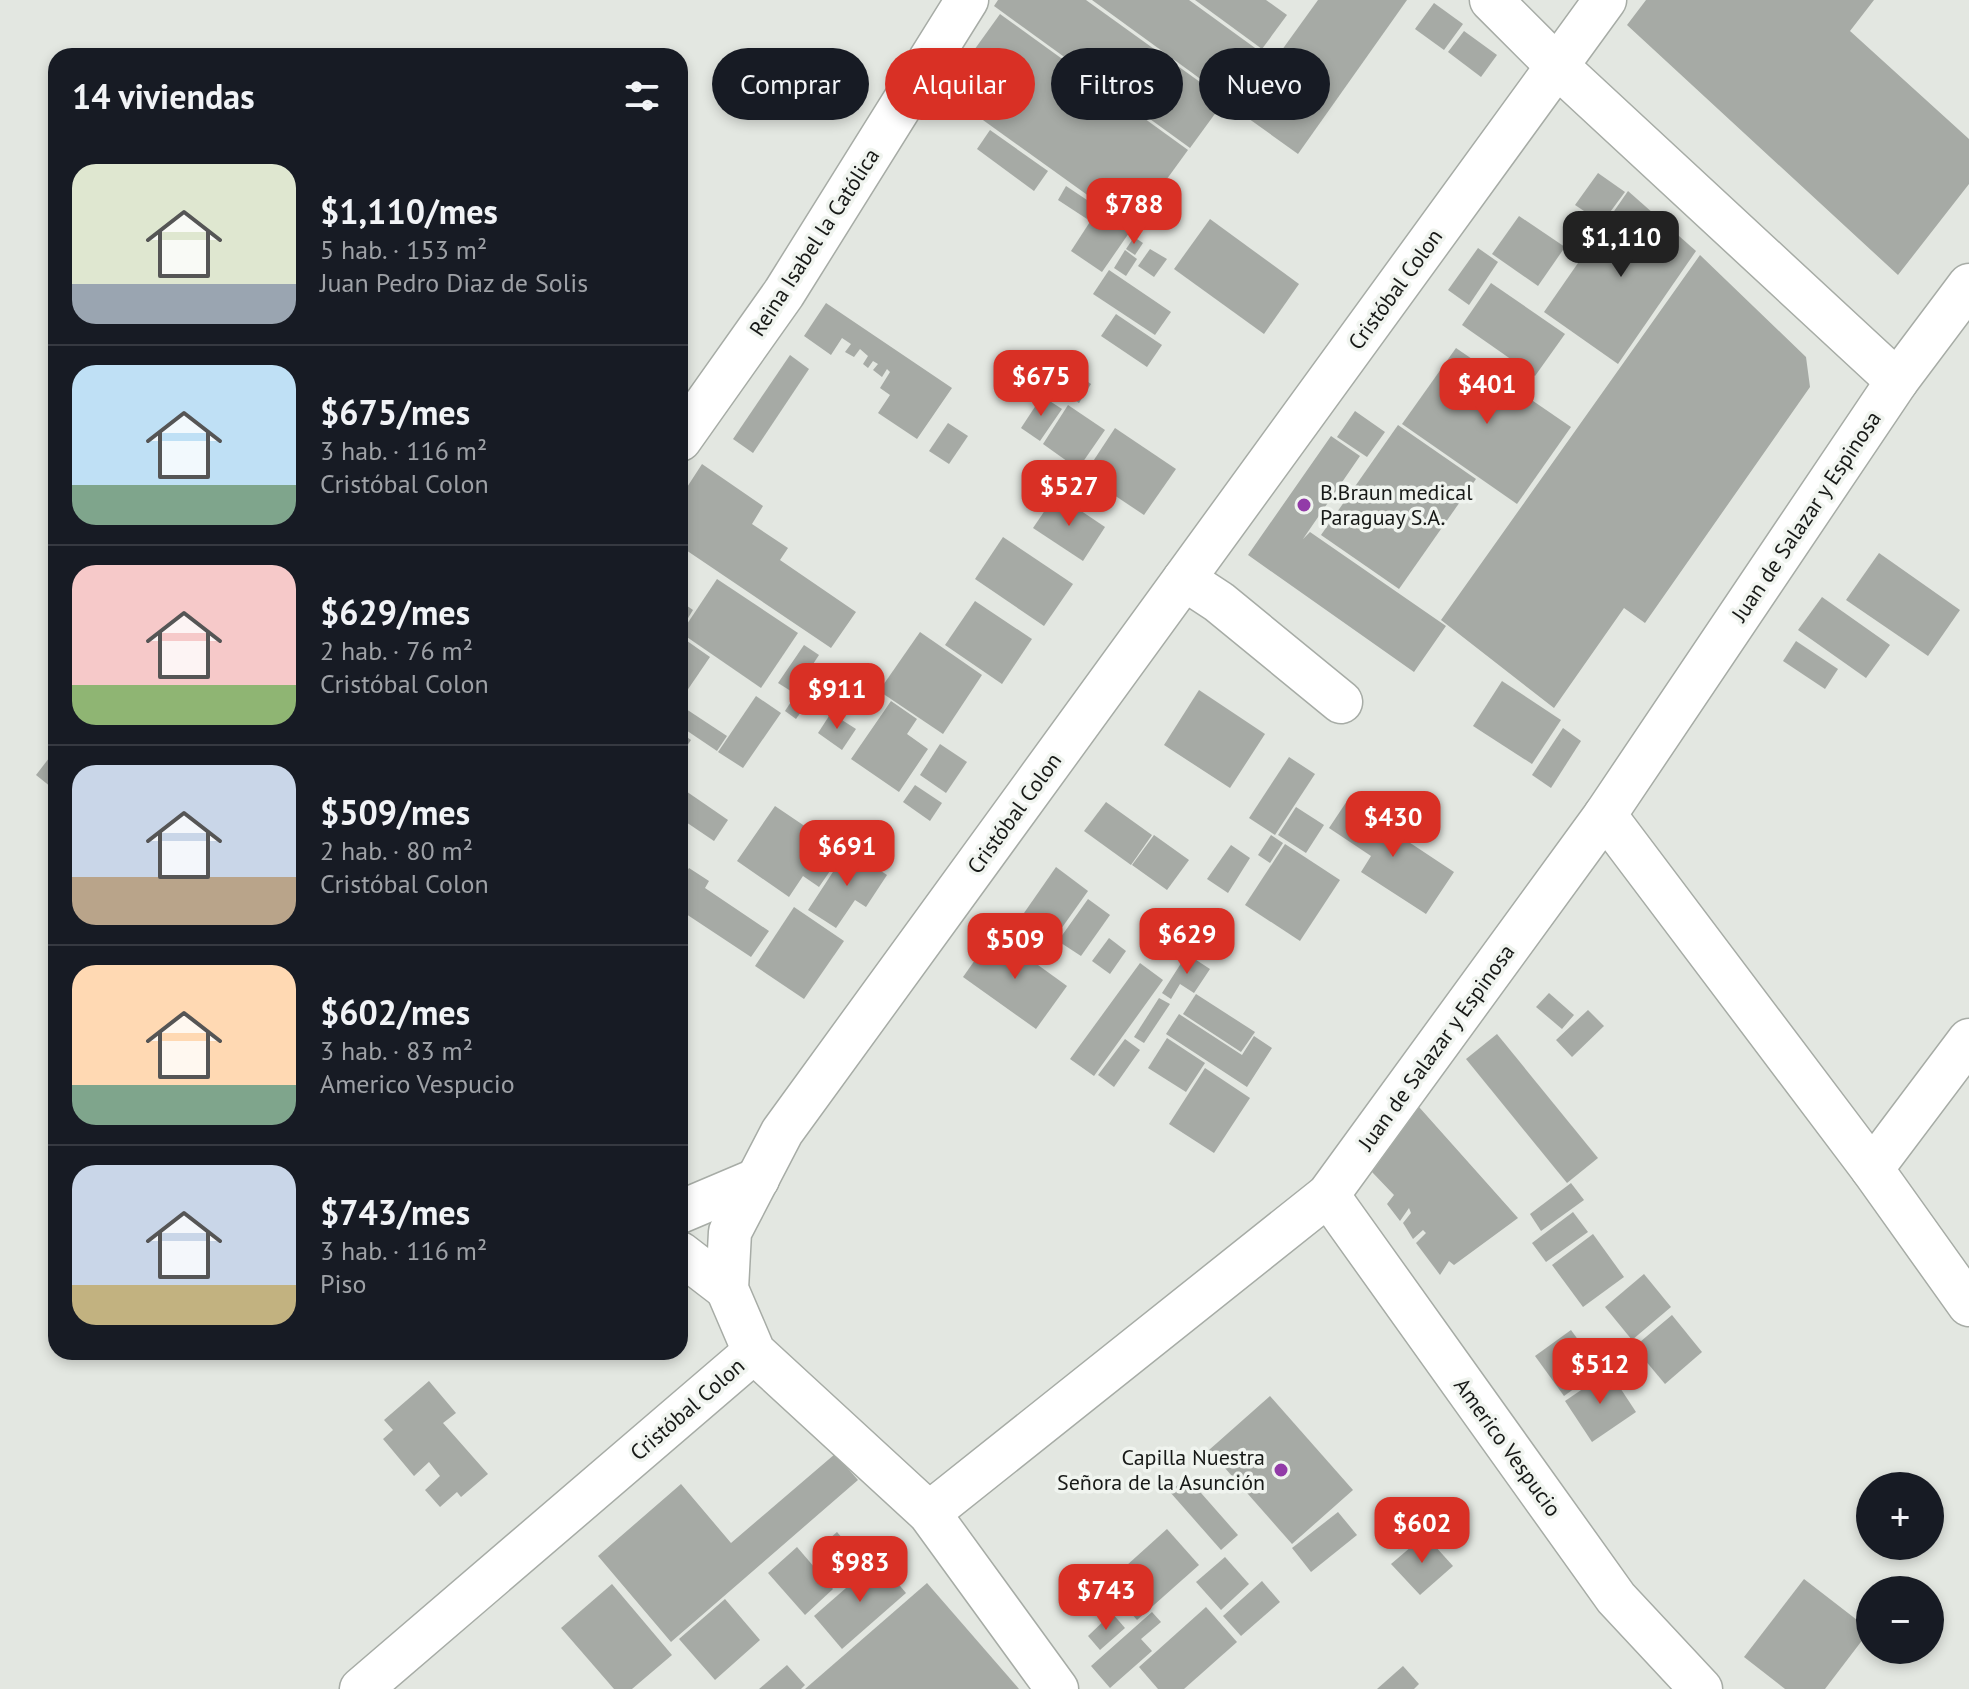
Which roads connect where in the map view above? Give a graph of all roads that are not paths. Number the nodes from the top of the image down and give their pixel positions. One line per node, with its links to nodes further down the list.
1 (967, 0): 7 (street, Reina Isabel la Católica)
2 (1491, 0): 4 (street)
3 (1605, 0): 4 (street, Cristóbal Colon)
4 (1557, 66): 6 (street); 8 (street, Cristóbal Colon)
5 (1969, 285): 6 (street, Juan de Salazar y Espinosa)
6 (1897, 381): 10 (street, Juan de Salazar y Espinosa)
7 (688, 429)
8 (1184, 579): 9 (street); 13 (street, Cristóbal Colon)
9 (1341, 702)
10 (1605, 815): 12 (street); 14 (street, Juan de Salazar y Espinosa)
11 (1969, 1040): 12 (street)
12 (1872, 1169): 18 (street)
13 (758, 1179): 15 (street); 17 (street, Cristóbal Colon)
14 (1328, 1195): 20 (street, Juan de Salazar y Espinosa); 23 (street, Americo Vespucio)
15 (688, 1209)
16 (688, 1259): 17 (street)
17 (727, 1289): 19 (street, Cristóbal Colon)
18 (1969, 1305)
19 (754, 1352): 20 (street); 21 (street, Cristóbal Colon)
20 (929, 1513): 22 (street)
21 (361, 1689)
22 (1057, 1689)
23 (1701, 1689)

